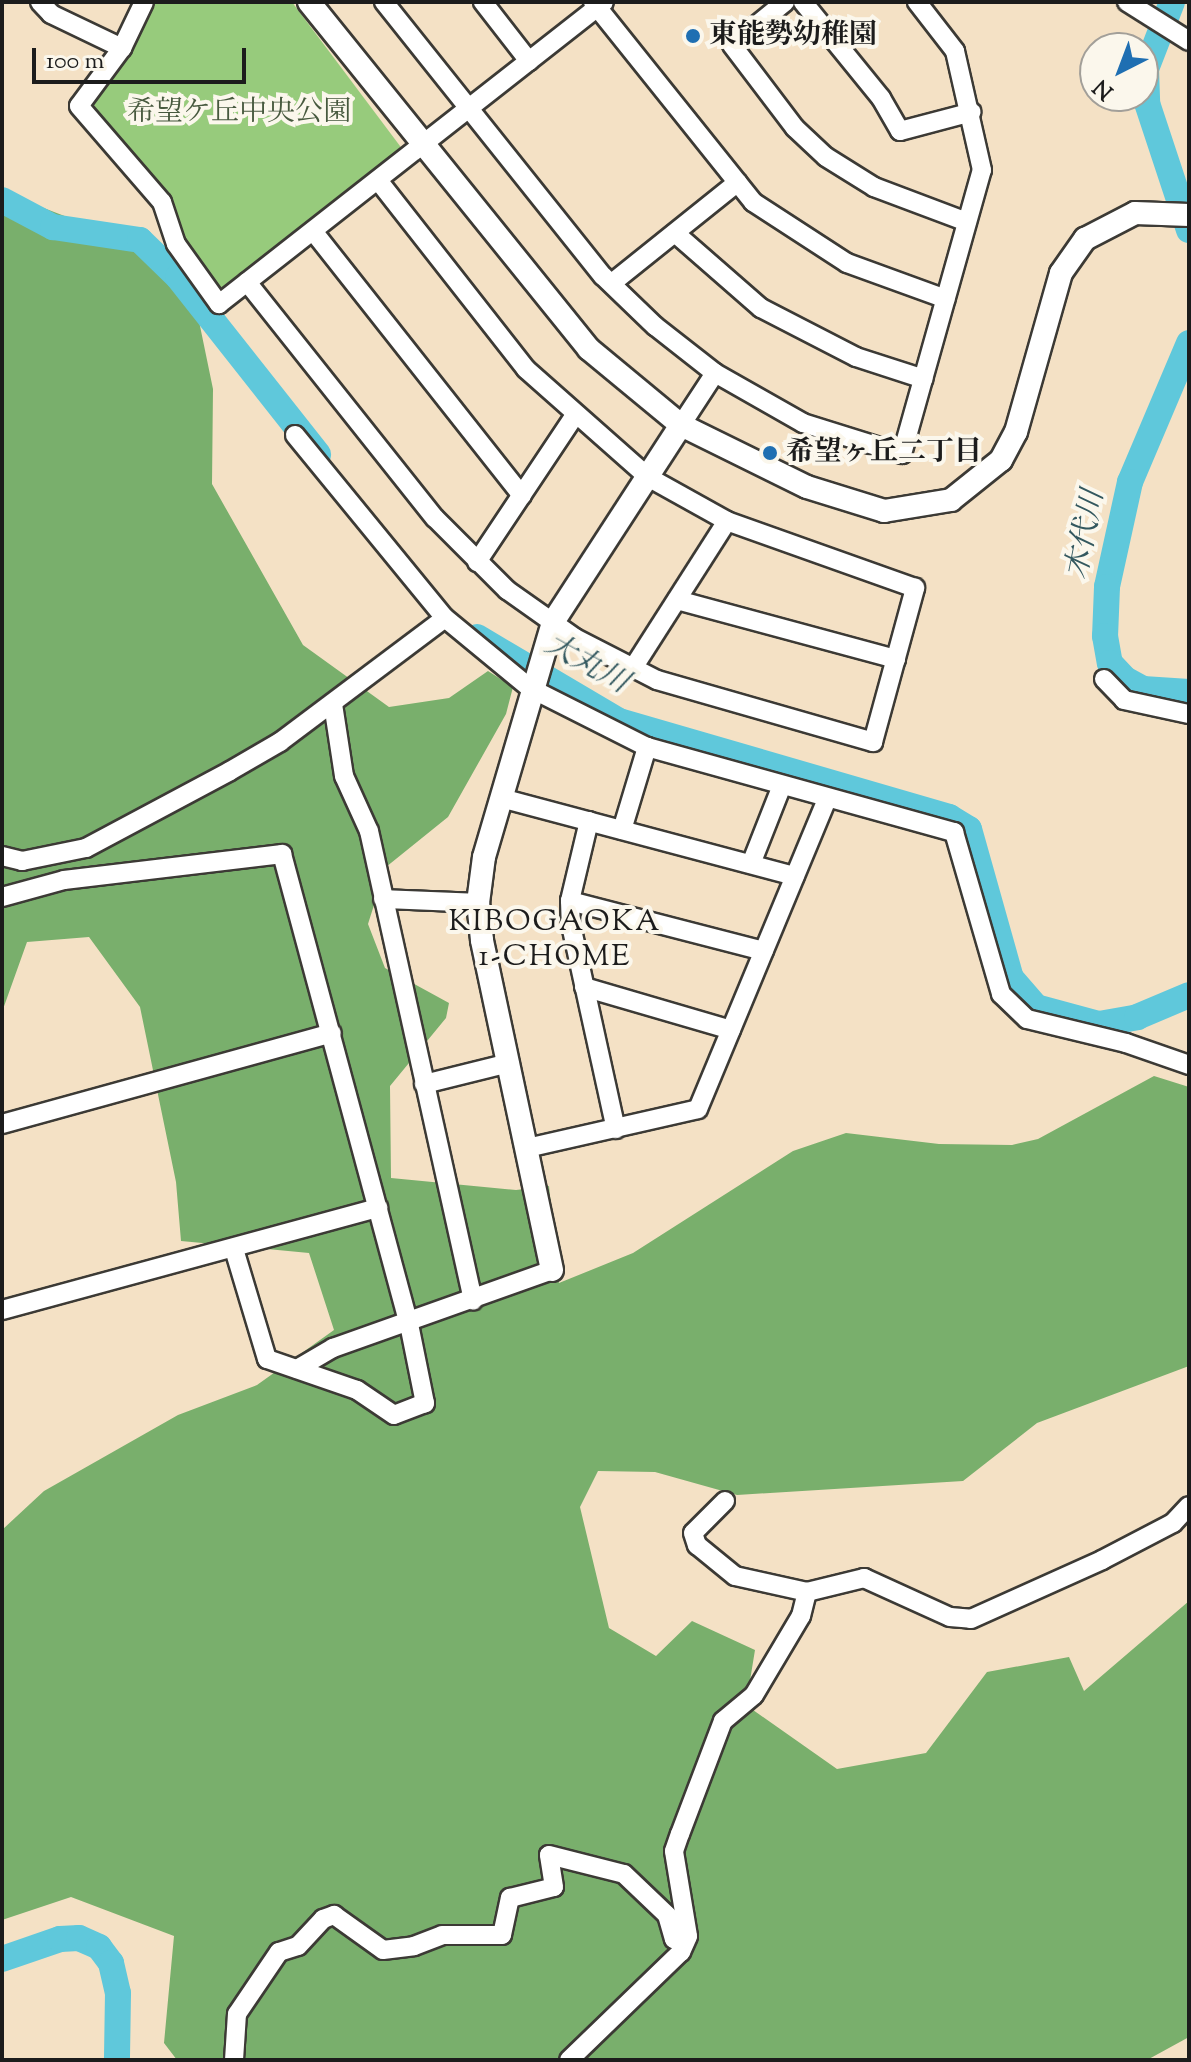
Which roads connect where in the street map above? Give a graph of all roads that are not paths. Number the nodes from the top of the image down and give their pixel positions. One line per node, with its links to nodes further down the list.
1 (144, 2): 12 (street)
2 (309, 2): 16 (street)
3 (384, 2): 14 (street)
4 (483, 2): 13 (street)
5 (785, 2): 20 (street)
6 (803, 2): 15 (street)
7 (917, 2): 15 (street)
8 (1127, 2): 11 (street)
9 (598, 4): 13 (street); 18 (street)
10 (49, 6): 12 (street)
11 (1189, 41)
12 (122, 48): 23 (street)
13 (529, 61): 14 (street)
14 (469, 108): 16 (street); 24 (street)
15 (972, 112): 20 (street)
16 (422, 145): 17 (street); 29 (street)
17 (378, 180): 21 (street); 28 (street)
18 (738, 182): 22 (street); 25 (street)
19 (1189, 215): 29 (street)
20 (967, 222): 25 (street)
21 (313, 231): 23 (street); 32 (street)
22 (675, 233): 24 (street); 27 (street)
23 (247, 282): 34 (street)
24 (612, 283): 26 (street)
25 (946, 299): 27 (street)
26 (715, 373): 27 (street); 29 (street)
27 (924, 379)
28 (575, 415): 31 (street); 32 (street)
29 (681, 425): 31 (street)
30 (295, 435): 36 (street)
31 (648, 477): 33 (street); 37 (street)
32 (522, 496): 34 (street)
33 (727, 521): 35 (street); 38 (street)
34 (477, 562): 37 (street)
35 (677, 600): 38 (street); 39 (street)
36 (445, 618): 40 (street); 42 (street)
37 (553, 622): 39 (street); 40 (street)
38 (896, 659): 39 (street)
39 (633, 668)
40 (533, 679): 44 (street); 46 (street)
41 (1104, 679): 43 (street)
42 (333, 704): 50 (street); 54 (street)
43 (1189, 714)
44 (647, 747): 45 (street); 49 (street)
45 (781, 788): 47 (street); 51 (street)
46 (501, 798): 48 (street); 56 (street)
47 (826, 801): 52 (street); 62 (street)
48 (589, 821): 49 (street); 55 (street)
49 (622, 830): 51 (street)
50 (2, 856)
51 (751, 864): 52 (street)
52 (795, 876): 57 (street)
53 (2, 897): 60 (street)
54 (383, 899): 56 (street); 63 (street)
55 (570, 901): 57 (street); 58 (street)
56 (478, 903): 61 (street)
57 (764, 951): 59 (street)
58 (584, 987): 59 (street); 65 (street)
59 (731, 1030): 65 (street)
60 (332, 1033): 64 (street); 67 (street)
61 (509, 1063): 63 (street); 66 (street)
62 (1189, 1065)
63 (424, 1084): 70 (street)
64 (2, 1124)
65 (616, 1129): 66 (street)
66 (527, 1148): 69 (street)
67 (378, 1208): 68 (street); 72 (street)
68 (234, 1249): 71 (street); 73 (street)
69 (552, 1270): 70 (street)
70 (473, 1301): 72 (street)
71 (2, 1310)
72 (409, 1324): 73 (street); 73 (street)
73 (297, 1369)
74 (725, 1501): 76 (street)
75 (1189, 1506): 76 (street)
76 (807, 1592): 77 (street)
77 (684, 1944): 78 (street); 79 (street)
78 (234, 2060)
79 (569, 2060)

